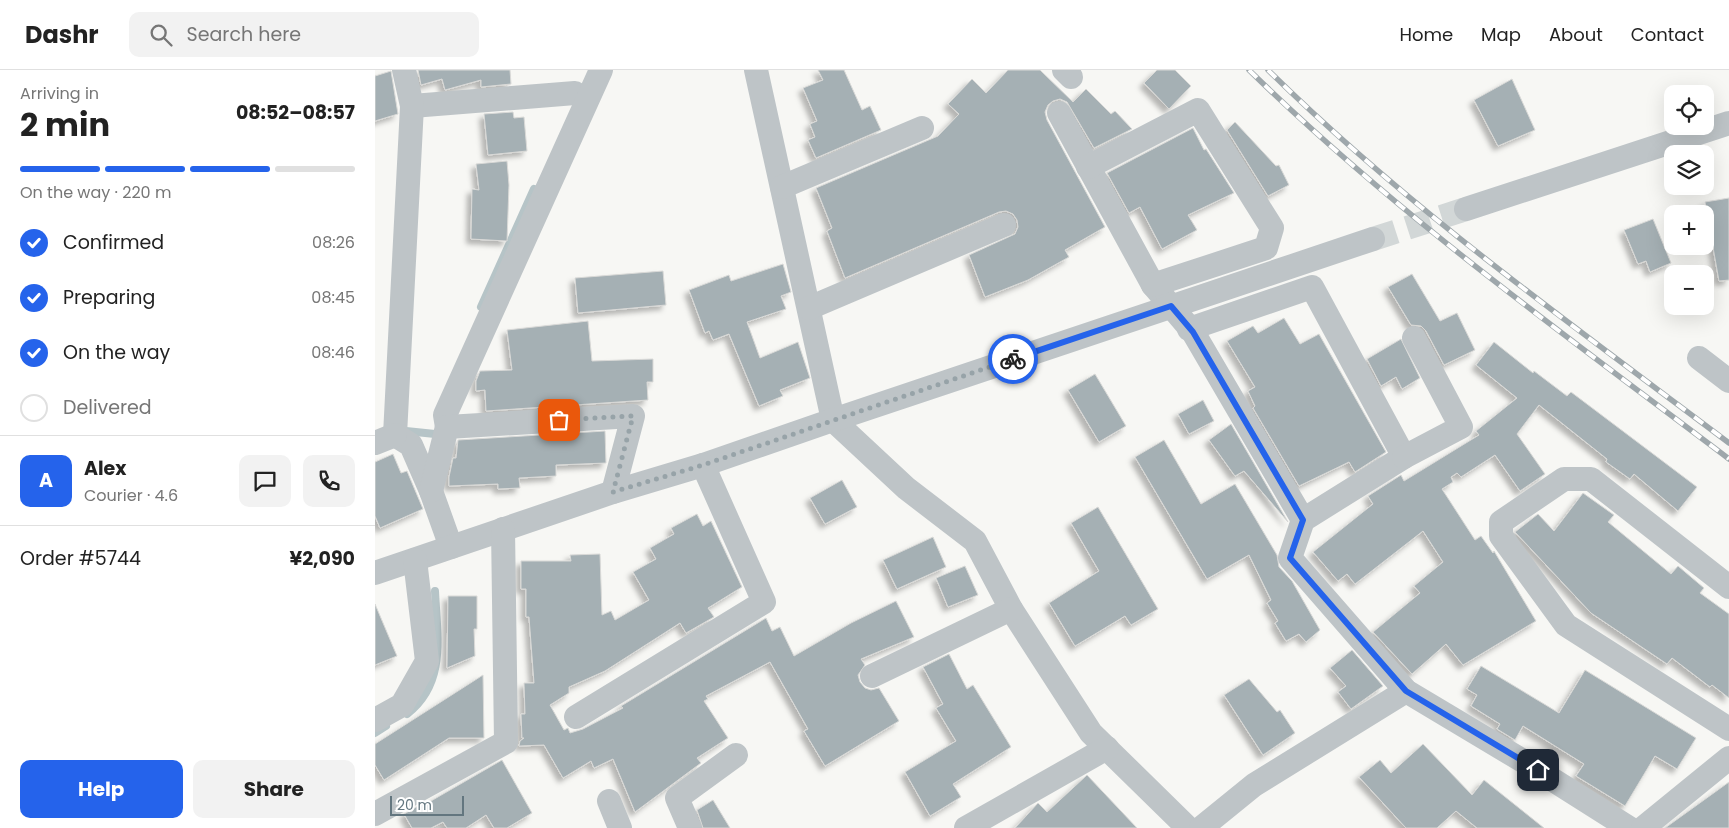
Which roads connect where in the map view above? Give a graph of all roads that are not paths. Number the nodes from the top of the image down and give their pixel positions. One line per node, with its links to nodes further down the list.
1 (404, 70): 5 (street)
2 (601, 70): 22 (street)
3 (756, 70): 10 (street)
4 (575, 93): 5 (street)
5 (412, 106): 23 (street)
6 (1059, 113): 9 (street)
7 (1729, 123): 11 (street)
8 (922, 128): 10 (street)
9 (1088, 167): 14 (street); 14 (street)
10 (782, 187): 16 (street)
11 (1466, 209)
12 (1004, 225): 16 (street)
13 (1373, 239): 15 (street)
14 (1153, 285): 15 (street)
15 (1171, 306): 17 (street); 21 (street)
16 (809, 308): 21 (street)
17 (1189, 329): 24 (street); 28 (street)
18 (1415, 338): 24 (street)
19 (1699, 358): 20 (street)
20 (1729, 381)
21 (833, 420): 25 (street); 34 (street)
22 (447, 427): 26 (street); 27 (street)
23 (385, 439): 26 (street)
24 (1404, 457): 28 (street)
25 (703, 465): 27 (street); 37 (street)
26 (431, 490): 30 (street)
27 (613, 492): 29 (street)
28 (1303, 520): 36 (street)
29 (503, 529): 30 (street); 44 (street)
30 (451, 547): 31 (street)
31 (415, 560): 32 (street); 38 (street)
32 (375, 573)
33 (1729, 587): 39 (street)
34 (1011, 609): 35 (street); 40 (street)
35 (872, 676)
36 (1406, 691): 49 (street); 50 (street)
37 (576, 717)
38 (375, 720)
39 (1729, 729)
40 (1107, 748): 47 (street); 48 (street)
41 (736, 755): 46 (street)
42 (1729, 758): 51 (street)
43 (609, 801): 45 (street)
44 (375, 814)
45 (620, 828)
46 (690, 828)
47 (966, 828)
48 (1188, 828)
49 (1201, 828)
50 (1629, 828)
51 (1643, 828)

